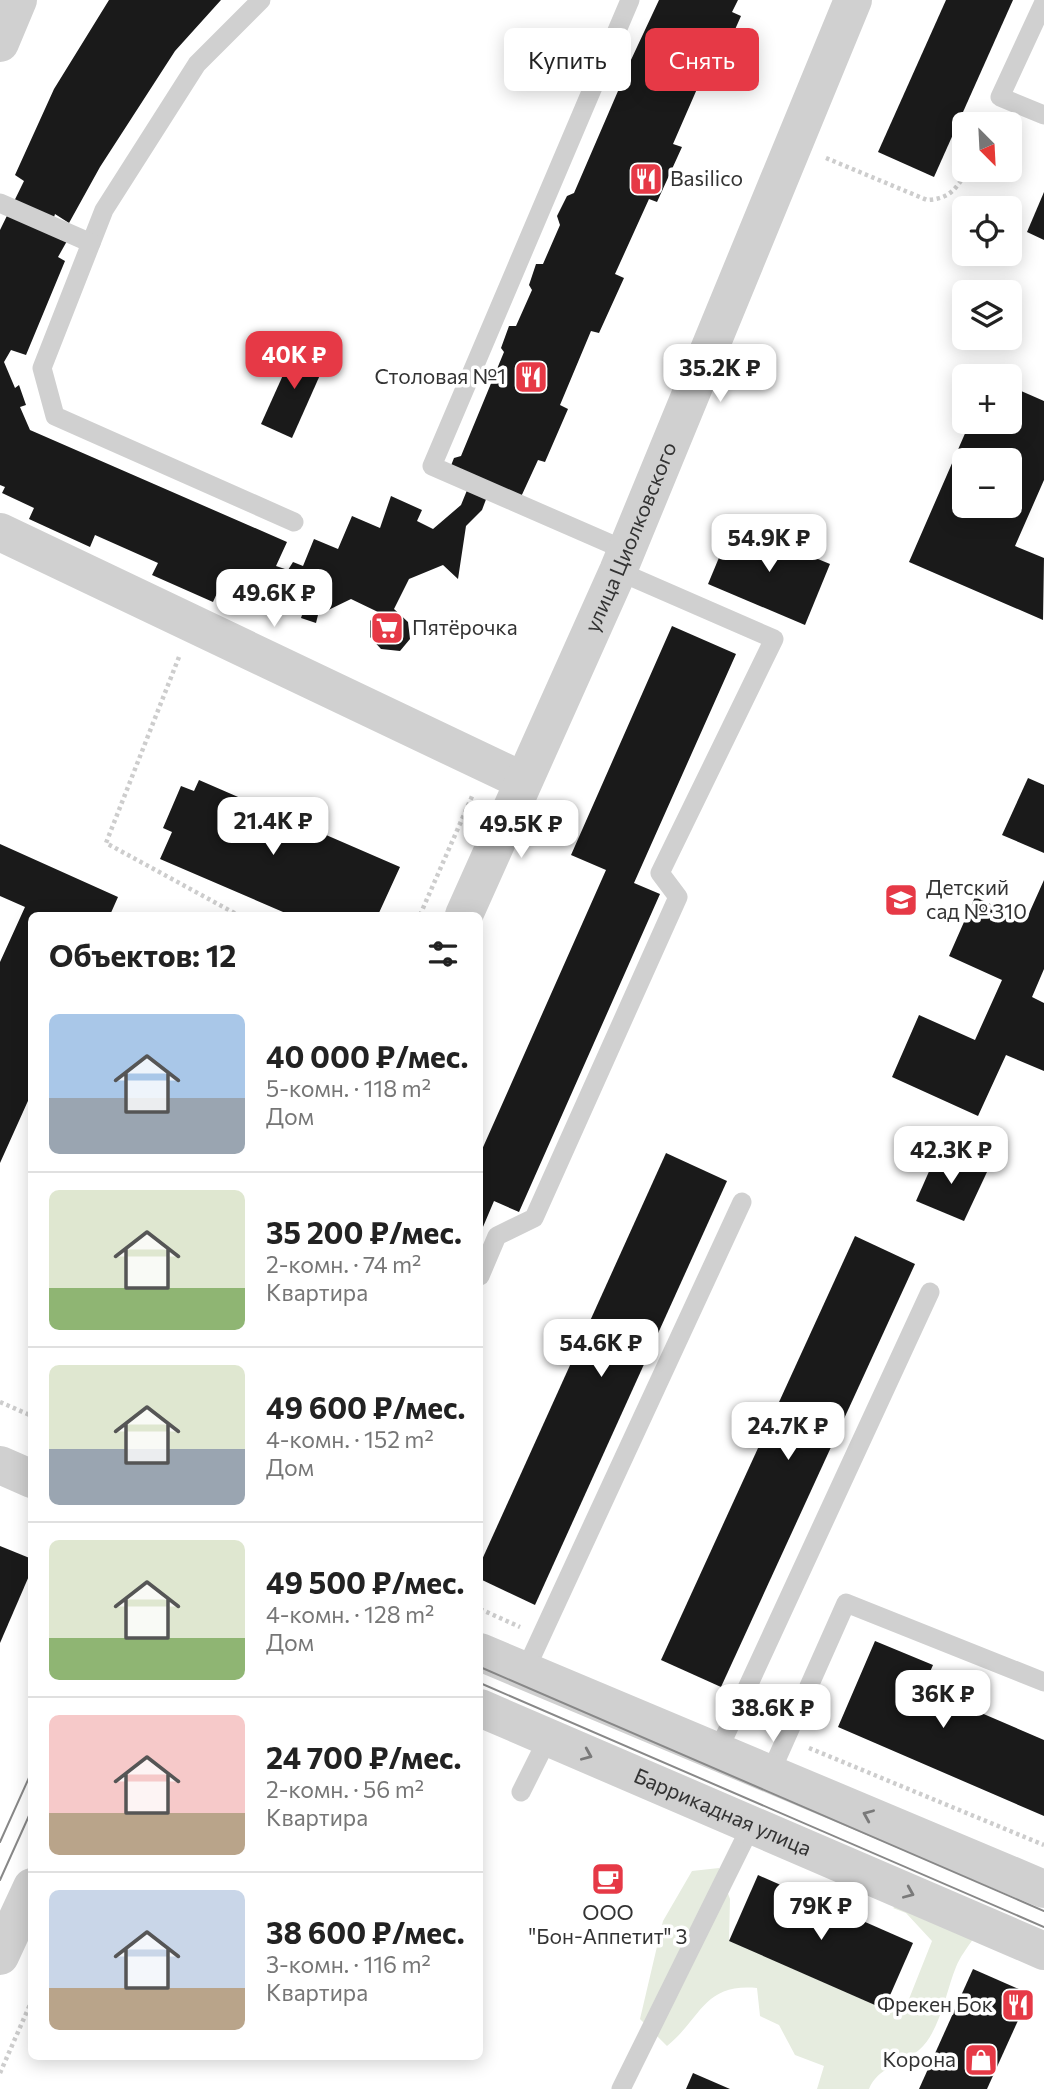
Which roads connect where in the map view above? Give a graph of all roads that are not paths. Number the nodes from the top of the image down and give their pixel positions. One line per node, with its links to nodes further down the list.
1 (18, 0): 6 (street)
2 (261, 0): 9 (lane)
3 (630, 0): 12 (lane)
4 (853, 0): 12 (street, улица Циолковского)
5 (1044, 2): 7 (lane)
6 (0, 43)
7 (1044, 115)
8 (0, 203): 9 (lane)
9 (91, 243): 10 (lane)
10 (294, 522)
11 (0, 532): 13 (street)
12 (623, 561): 13 (street, улица Циолковского); 16 (lane)
13 (523, 781): 14 (street, улица Циолковского)
14 (465, 912)
15 (741, 1202): 21 (lane)
16 (483, 1269)
17 (930, 1293): 25 (lane)
18 (0, 1465): 19 (street)
19 (28, 1477)
20 (483, 1653): 21 (street)
21 (525, 1671): 25 (street)
22 (1044, 1682): 26 (lane)
23 (483, 1709): 24 (street, Баррикадная улица)
24 (548, 1738): 27 (lane); 28 (street, Баррикадная улица, one-way to 28)
25 (717, 1753): 26 (street)
26 (770, 1774): 28 (street); 29 (street, one-way to 26)
27 (521, 1792)
28 (751, 1826): 31 (street, Баррикадная улица, one-way to 31); 33 (lane)
29 (1044, 1889)
30 (28, 1896): 32 (street)
31 (1044, 1951)
32 (0, 1956)
33 (621, 2089)

